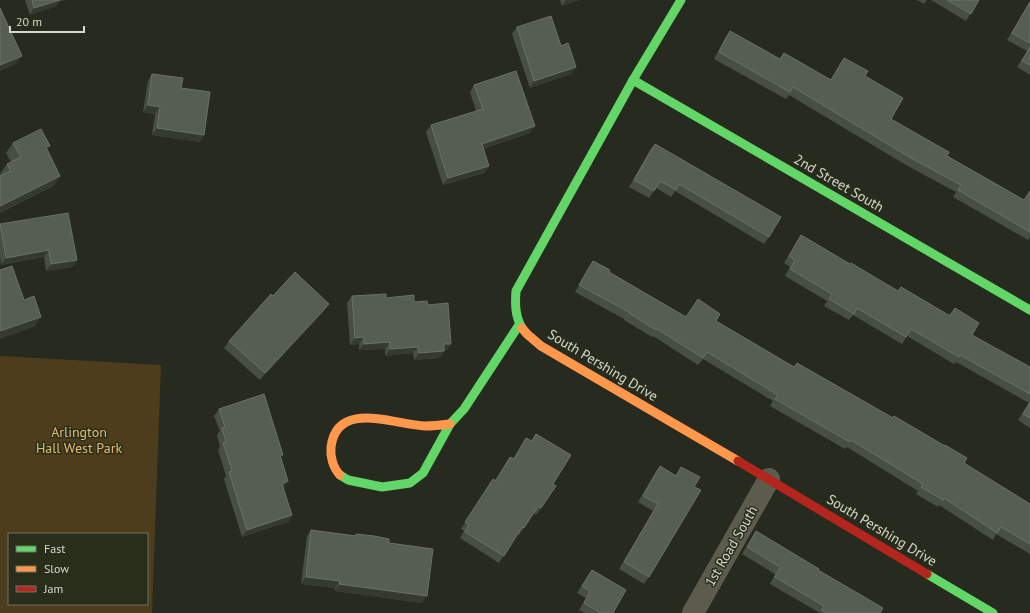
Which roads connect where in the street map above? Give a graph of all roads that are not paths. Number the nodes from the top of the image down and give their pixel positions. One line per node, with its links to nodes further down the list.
1 (681, 0): 2 (street)
2 (633, 80): 3 (street, 2nd Street South); 4 (street)
3 (1030, 310)
4 (519, 325): 5 (street); 6 (street, South Pershing Drive)
5 (450, 424): 5 (street)
6 (769, 479): 7 (street, 1st Road South); 8 (street, South Pershing Drive)
7 (693, 613)
8 (993, 613)

